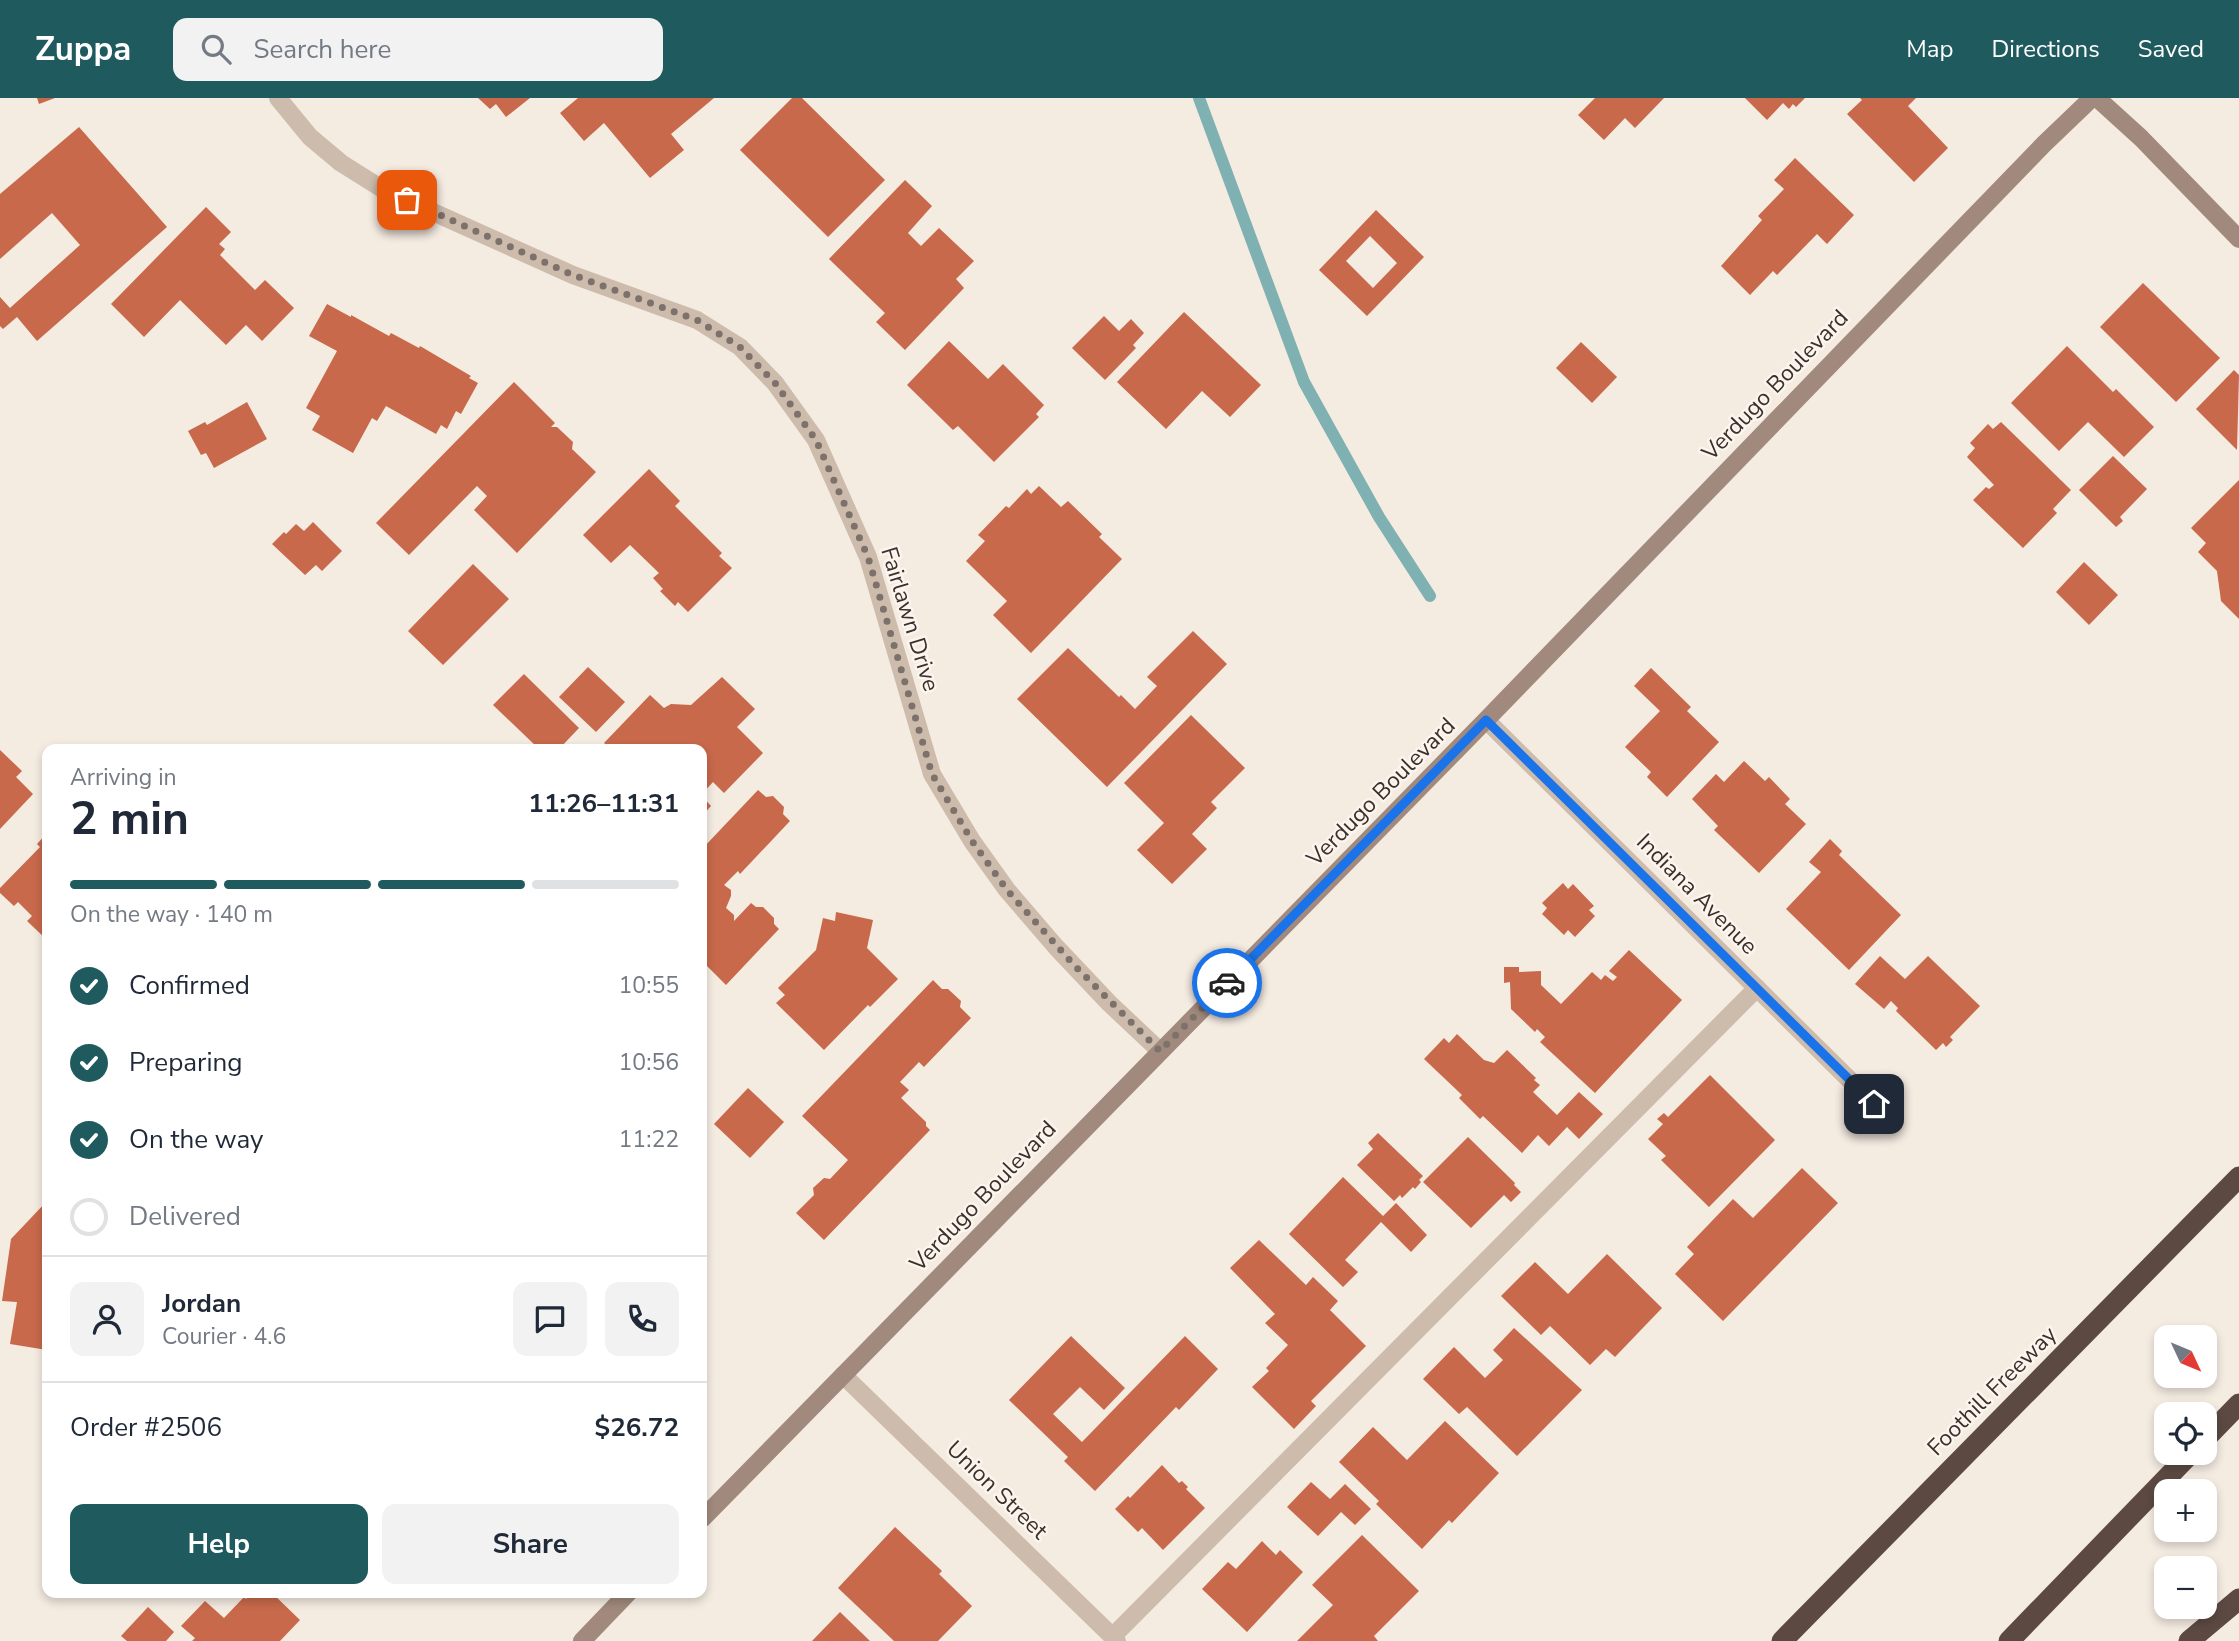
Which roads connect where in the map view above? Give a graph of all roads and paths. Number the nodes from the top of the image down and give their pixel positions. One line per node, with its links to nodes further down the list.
1 (278, 98): 6 (street, Fairlawn Drive)
2 (2095, 98): 3 (main road); 4 (main road, Verdugo Boulevard)
3 (2239, 239)
4 (1486, 720): 5 (street, Indiana Avenue); 6 (main road, Verdugo Boulevard)
5 (1757, 988): 7 (street, Indiana Avenue); 16 (street)
6 (1160, 1051): 9 (main road, Verdugo Boulevard)
7 (1874, 1104)
8 (2239, 1177): 18 (highway, Foothill Freeway)
9 (843, 1375): 13 (main road, Verdugo Boulevard); 16 (street, Union Street)
10 (2239, 1404): 11 (highway)
11 (2217, 1427)
12 (2179, 1465): 19 (highway)
13 (707, 1514)
14 (623, 1598): 17 (main road)
15 (2239, 1599): 20 (highway)
16 (1115, 1639)
17 (582, 1641)
18 (1782, 1641)
19 (2010, 1641)
20 (2189, 1641)

